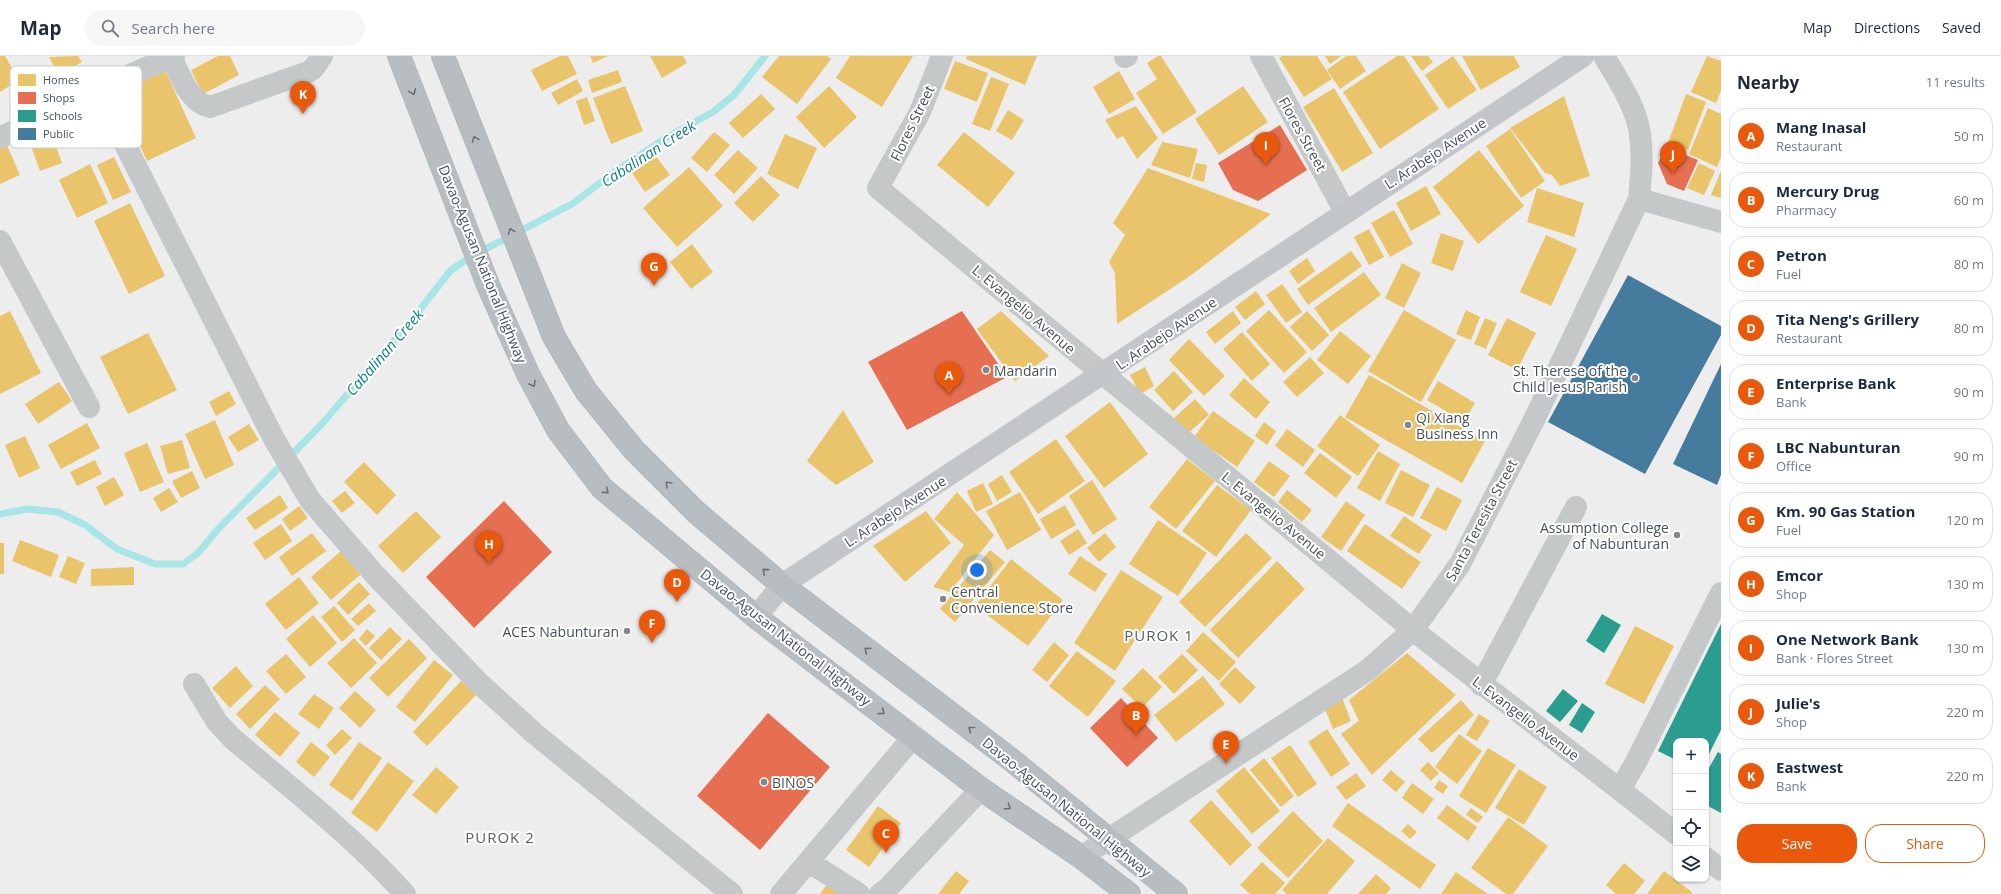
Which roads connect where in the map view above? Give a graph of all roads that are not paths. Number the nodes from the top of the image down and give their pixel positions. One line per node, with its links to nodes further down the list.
1 (322, 56): 8 (street)
2 (399, 56): 23 (highway, Davao-Agusan National Highway, one-way to 23)
3 (443, 56): 21 (highway, Davao-Agusan National Highway, one-way to 3)
4 (942, 56): 13 (street, Flores Street)
5 (1261, 56): 15 (street, Flores Street)
6 (1583, 56): 15 (main road, L. Arabejo Avenue)
7 (1604, 56): 14 (street, Santa Teresita Street)
8 (172, 57): 9 (street)
9 (142, 70)
10 (10, 133): 11 (street)
11 (0, 138)
12 (127, 148): 37 (street)
13 (878, 188): 18 (street, L. Evangelio Avenue)
14 (1640, 199): 16 (street); 24 (street, Santa Teresita Street)
15 (1345, 212): 18 (main road, L. Arabejo Avenue)
16 (1721, 222)
17 (0, 241): 19 (street)
18 (1103, 375): 21 (main road, L. Arabejo Avenue); 24 (street, L. Evangelio Avenue)
19 (89, 407)
20 (1576, 507): 26 (street)
21 (782, 585): 23 (main road, L. Arabejo Avenue); 31 (highway, Davao-Agusan National Highway, one-way to 21)
22 (1721, 593): 29 (street)
23 (756, 617): 27 (highway, Davao-Agusan National Highway, one-way to 27)
24 (1413, 630): 26 (street, L. Evangelio Avenue); 31 (street, Santa Teresita Street)
25 (194, 684): 36 (street)
26 (1481, 685): 29 (street, L. Evangelio Avenue)
27 (914, 736): 28 (highway, Davao-Agusan National Highway); 34 (street)
28 (982, 789): 32 (highway, Davao-Agusan National Highway, one-way to 32); 40 (street)
29 (1620, 789): 30 (street, L. Evangelio Avenue)
30 (1673, 832)
31 (1107, 840): 32 (street, Santa Teresita Street); 42 (highway, Davao-Agusan National Highway)
32 (1081, 857): 41 (highway, Davao-Agusan National Highway)
33 (1709, 860): 35 (street)
34 (809, 862): 38 (street); 39 (street)
35 (1721, 870)
36 (406, 894)
37 (732, 894)
38 (781, 894)
39 (859, 894)
40 (880, 894)
41 (1129, 894)
42 (1176, 894)

